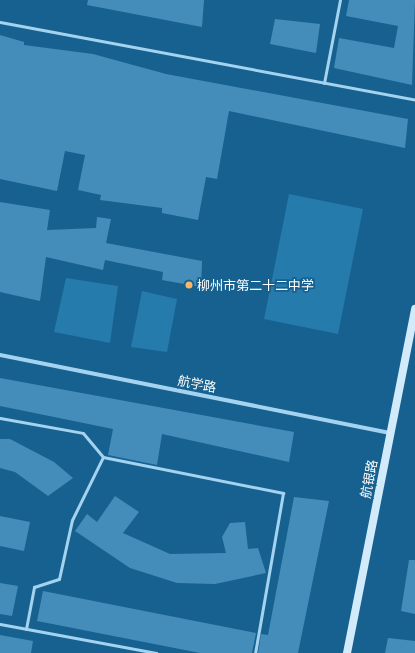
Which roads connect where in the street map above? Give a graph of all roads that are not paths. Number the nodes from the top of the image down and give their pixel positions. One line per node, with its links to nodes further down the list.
1 (340, 0): 3 (lane)
2 (0, 22): 3 (lane)
3 (324, 83): 4 (lane)
4 (415, 100)
5 (415, 309): 8 (main road, 航银路)
6 (0, 355): 8 (street, 航学路)
7 (0, 418): 9 (lane)
8 (391, 433): 14 (main road, 航银路)
9 (103, 457): 11 (lane); 13 (lane)
10 (0, 624): 11 (lane)
11 (26, 629): 12 (lane)
12 (156, 653)
13 (255, 653)
14 (347, 653)

